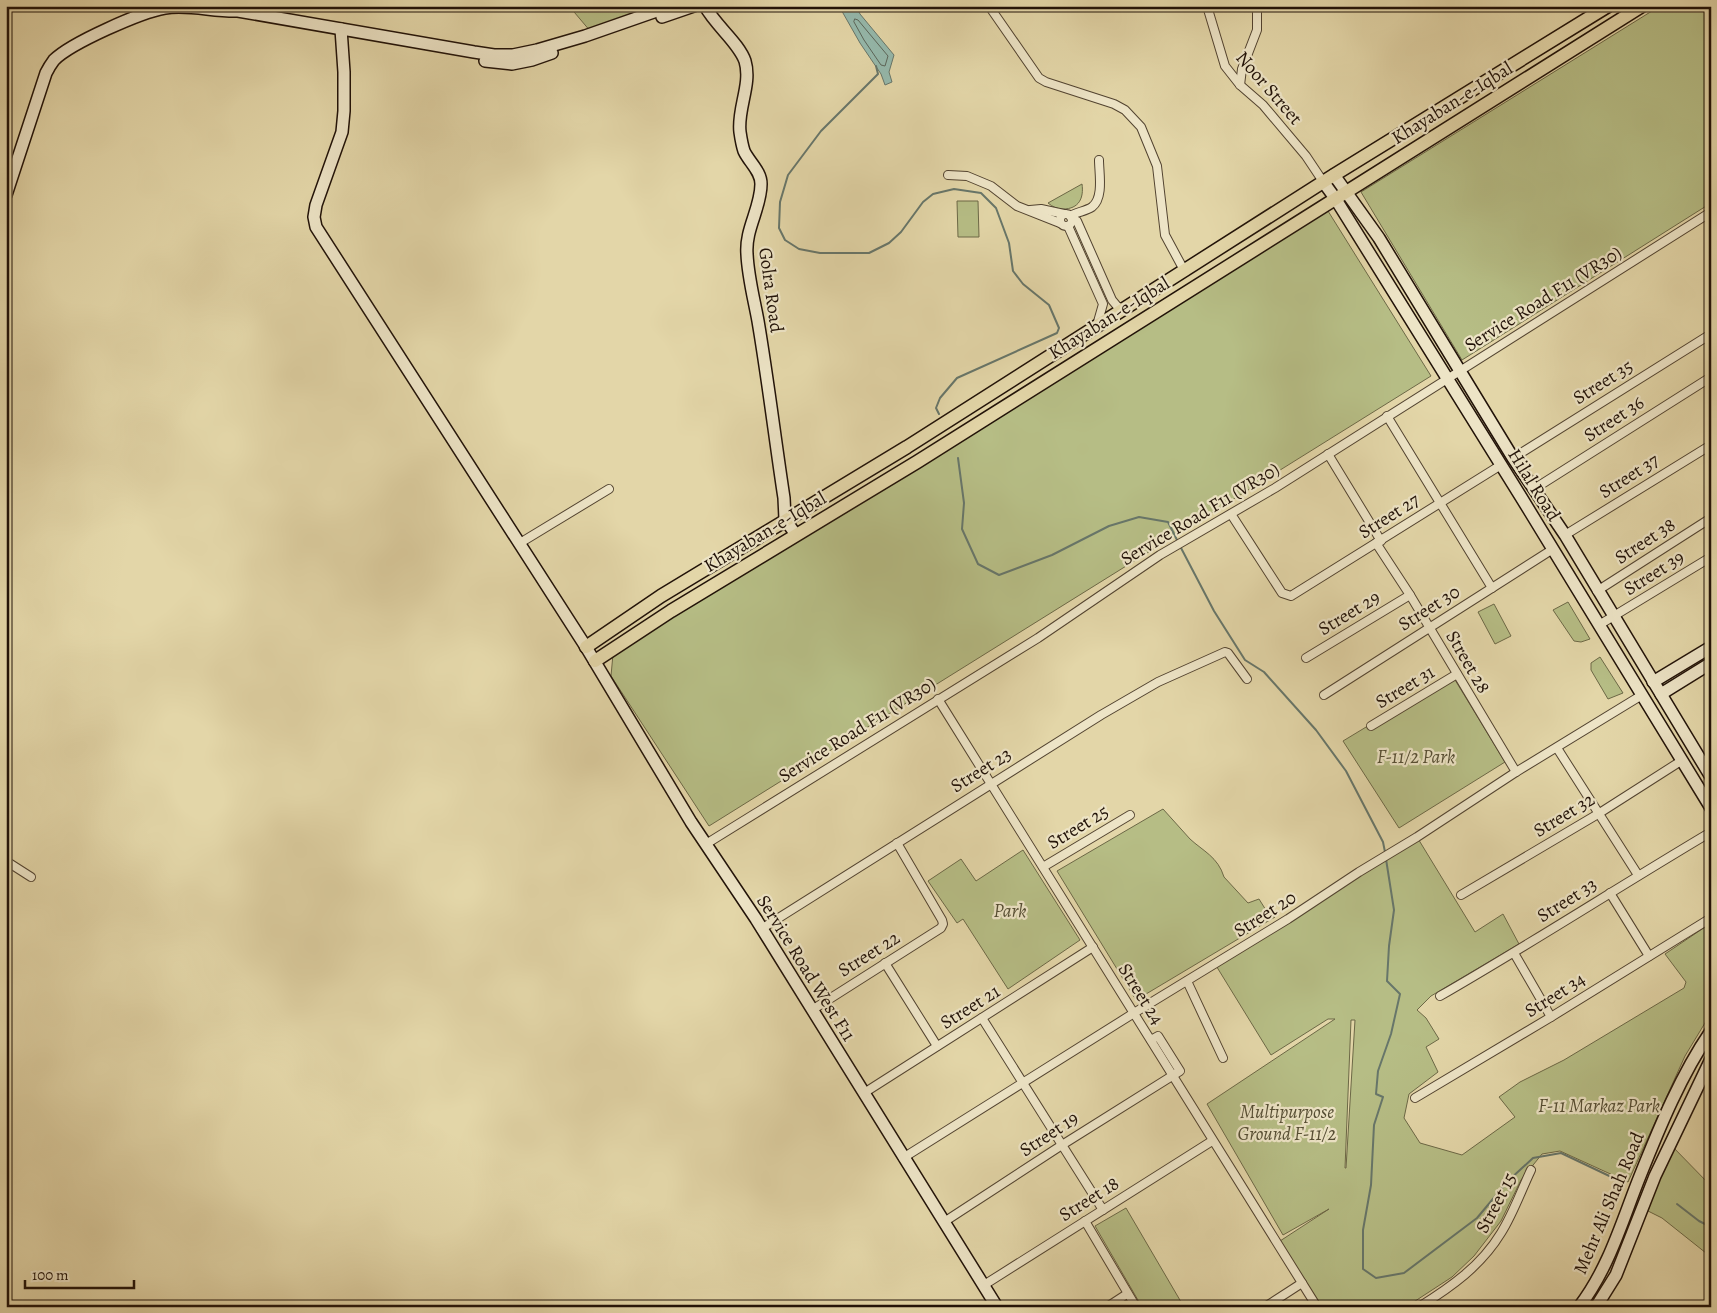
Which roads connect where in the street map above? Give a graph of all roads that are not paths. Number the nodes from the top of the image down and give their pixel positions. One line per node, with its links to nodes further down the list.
1 (671, 6): 10 (street)
2 (694, 6): 10 (street)
3 (705, 6): 42 (street, Golra Road)
4 (989, 6): 22 (street)
5 (1207, 6): 11 (street, Noor Street)
6 (1257, 6): 11 (street)
7 (1608, 6): 12 (main road, Khayaban-e-Iqbal)
8 (1642, 6): 13 (main road, Khayaban-e-Iqbal)
9 (223, 10): 10 (street); 18 (street)
10 (340, 32): 46 (street, Service Road West F11)
11 (1240, 85): 16 (street, Noor Street)
12 (1408, 131): 13 (main road); 16 (main road, Khayaban-e-Iqbal)
13 (1418, 146): 17 (main road, Khayaban-e-Iqbal)
14 (1098, 160): 21 (street)
15 (948, 174): 21 (street)
16 (1329, 179): 17 (street, Hilal Road); 19 (street, Hilal Road); 22 (main road, Khayaban-e-Iqbal)
17 (1347, 191): 19 (main road, Khayaban-e-Iqbal); 29 (street, Hilal Road)
18 (6, 195)
19 (1335, 198): 23 (main road, Khayaban-e-Iqbal); 31 (street, Hilal Road)
20 (1711, 212): 29 (street, Service Road F11 (VR30))
21 (1067, 220): 24 (street); 25 (street)
22 (1185, 272): 23 (main road); 24 (main road, Khayaban-e-Iqbal)
23 (1194, 286): 28 (main road, Khayaban-e-Iqbal)
24 (1124, 310): 25 (main road, Khayaban-e-Iqbal)
25 (1096, 327): 27 (main road, Khayaban-e-Iqbal)
26 (1711, 334): 35 (street, Street 35)
27 (1066, 346): 28 (main road); 42 (main road, Khayaban-e-Iqbal)
28 (1076, 361): 43 (main road, Khayaban-e-Iqbal)
29 (1460, 371): 31 (street, Service Road F11 (VR30)); 35 (street, Hilal Road)
30 (1711, 377): 38 (street, Street 36)
31 (1447, 378): 32 (street, Service Road F11 (VR30)); 36 (street, Hilal Road)
32 (1387, 416): 34 (street, Service Road F11 (VR30)); 39 (street)
33 (1711, 445): 44 (street, Street 37)
34 (1328, 454): 40 (street, Service Road F11 (VR30)); 45 (street, Street 28)
35 (1513, 458): 38 (street, Hilal Road)
36 (1501, 465): 39 (street, Street 27); 47 (street, Hilal Road)
37 (609, 489): 46 (street)
38 (1534, 489): 44 (street, Hilal Road)
39 (1440, 504): 45 (street, Street 27); 49 (street)
40 (1231, 514): 45 (street, Street 27); 66 (street, Service Road F11 (VR30))
41 (1711, 518): 50 (street, Street 38)
42 (786, 519): 43 (street, Golra Road); 56 (main road, Khayaban-e-Iqbal)
43 (796, 535): 58 (main road, Khayaban-e-Iqbal)
44 (1564, 536): 50 (street, Hilal Road)
45 (1379, 542): 51 (street, Street 28)
46 (520, 543): 56 (street, Service Road West F11)
47 (1553, 549): 49 (street, Street 30); 53 (street, Hilal Road)
48 (1711, 557): 52 (street, Street 39)
49 (1492, 588): 54 (street, Street 30)
50 (1597, 590): 52 (street, Hilal Road)
51 (1410, 595): 54 (street, Street 28); 57 (street, Street 29)
52 (1614, 617): 53 (street, Street 39); 62 (street, Hilal Road)
53 (1599, 625): 65 (street, Hilal Road)
54 (1429, 627): 60 (street, Street 28); 64 (street, Street 30)
55 (1711, 646): 62 (street)
56 (586, 647): 58 (street, Service Road West F11)
57 (1306, 658)
58 (595, 662): 78 (street, Service Road West F11)
59 (1711, 663): 63 (street)
60 (1457, 674): 67 (street, Street 31); 70 (street, Street 28)
61 (1247, 679): 72 (street, Street 23)
62 (1653, 682): 63 (street, Hilal Road)
63 (1660, 694): 71 (street, Hilal Road)
64 (1324, 695)
65 (1642, 695): 68 (street, Street 20); 69 (street, Hilal Road)
66 (938, 699): 72 (street, Street 24); 78 (street, Service Road F11 (VR30))
67 (1370, 726)
68 (1557, 748): 70 (street, Street 20); 74 (street)
69 (1681, 761): 73 (street, Hilal Road); 74 (street, Street 32)
70 (1516, 772): 91 (street, Street 20)
71 (1711, 777)
72 (990, 783): 77 (street, Street 23); 80 (street, Street 24)
73 (1711, 808)
74 (1598, 814): 81 (street); 84 (street, Street 32)
75 (1130, 815): 80 (street, Street 25)
76 (1711, 832): 81 (street, Street 33)
77 (897, 842): 86 (street, Street 23); 90 (street, Street 22)
78 (706, 844): 86 (street, Service Road West F11)
79 (6, 861): 82 (street)
80 (1043, 867): 87 (street, Street 24)
81 (1638, 875): 83 (street, Street 33)
82 (31, 877)
83 (1610, 893): 88 (street, Street 33); 89 (street)
84 (1461, 894)
85 (1711, 918): 89 (street, Street 34)
86 (761, 928): 93 (street, Service Road West F11)
87 (1093, 947): 94 (street, Street 24); 96 (street, Street 21)
88 (1514, 953): 92 (street, Street 33); 95 (street)
89 (1649, 956): 95 (street, Street 34)
90 (885, 963): 93 (street, Street 22); 98 (street)
91 (1187, 981): 94 (street, Street 20); 99 (street)
92 (1440, 996)
93 (812, 1010): 103 (street, Service Road West F11)
94 (1134, 1013): 101 (street, Street 24); 102 (street, Street 20)
95 (1551, 1017): 104 (street, Street 34)
96 (982, 1018): 98 (street, Street 21); 102 (street)
97 (1711, 1031): 121 (street, Mehr Ali Shah Road)
98 (937, 1046): 103 (street, Street 21)
99 (1223, 1058)
100 (1711, 1059): 122 (street, Mehr Ali Shah Road)
101 (1172, 1075): 105 (street, Street 24); 106 (street, Street 19)
102 (1022, 1082): 106 (street); 107 (street, Street 20)
103 (864, 1093): 107 (street, Service Road West F11)
104 (1416, 1098)
105 (1212, 1141): 109 (street, Street 18); 112 (street, Street 24)
106 (1062, 1145): 109 (street); 111 (street, Street 19)
107 (903, 1158): 111 (street, Service Road West F11)
108 (1531, 1170): 120 (street, Street 15)
109 (1103, 1210): 110 (street, Street 18)
110 (1085, 1221): 113 (street, Street 18); 114 (street)
111 (944, 1222): 113 (street, Service Road West F11)
112 (1302, 1283): 118 (street); 119 (street, Street 24)
113 (984, 1285): 115 (street, Service Road West F11)
114 (1128, 1294): 116 (street); 117 (street)
115 (997, 1307)
116 (1107, 1307)
117 (1136, 1307)
118 (1265, 1307)
119 (1317, 1307)
120 (1419, 1307)
121 (1579, 1307)
122 (1596, 1307)

